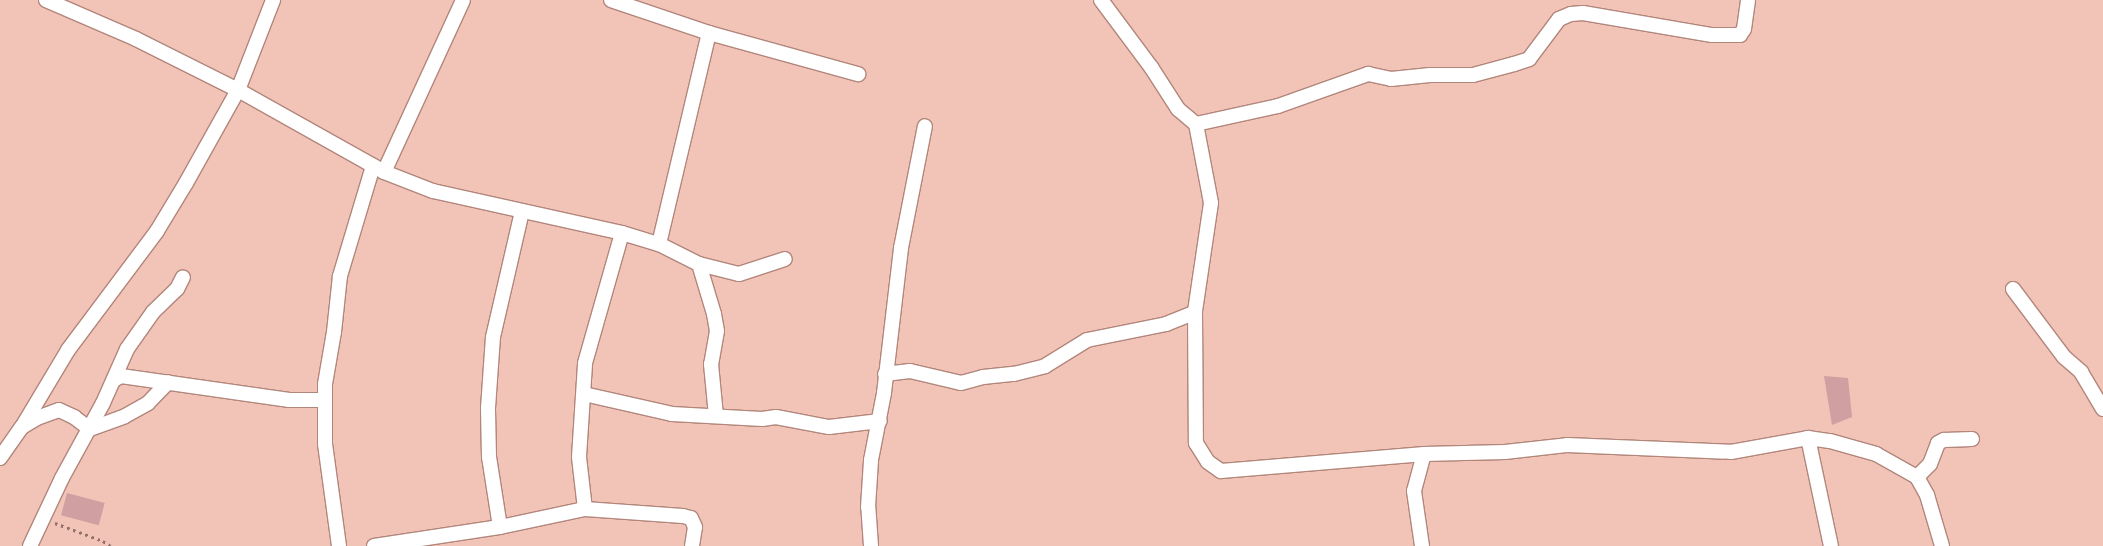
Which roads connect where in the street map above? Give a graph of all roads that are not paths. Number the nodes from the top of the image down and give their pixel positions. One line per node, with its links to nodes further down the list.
1 (46, 0): 9 (street)
2 (273, 0): 9 (street)
3 (463, 0): 12 (street)
4 (611, 0): 7 (street)
5 (1101, 0): 10 (street)
6 (1748, 0): 10 (street)
7 (709, 33): 8 (street); 15 (street)
8 (858, 74)
9 (238, 90): 12 (street); 29 (street)
10 (1196, 124): 20 (street)
11 (925, 126): 21 (street)
12 (379, 169): 13 (street); 25 (street)
13 (522, 211): 14 (street); 37 (street)
14 (622, 233): 15 (street); 24 (street)
15 (659, 244): 17 (street)
16 (785, 259): 17 (street)
17 (699, 264): 27 (street)
18 (183, 277): 22 (street)
19 (2013, 289): 26 (street)
20 (1195, 312): 21 (street); 33 (street)
21 (885, 374): 28 (street)
22 (114, 380): 23 (street); 30 (street)
23 (168, 382): 25 (street); 30 (street)
24 (584, 394): 27 (street); 36 (street)
25 (325, 400): 39 (street)
26 (2103, 409)
27 (716, 416): 28 (street)
28 (880, 421): 42 (street)
29 (22, 427): 30 (street); 34 (street)
30 (90, 429): 38 (street)
31 (1808, 438): 33 (street); 35 (street); 44 (street)
32 (1972, 439): 35 (street)
33 (1424, 454): 43 (street)
34 (0, 458)
35 (1917, 477): 45 (street)
36 (585, 509): 37 (street); 41 (street)
37 (500, 527): 40 (street)
38 (30, 546)
39 (339, 546)
40 (377, 546)
41 (692, 546)
42 (871, 546)
43 (1422, 546)
44 (1831, 546)
45 (1942, 546)

